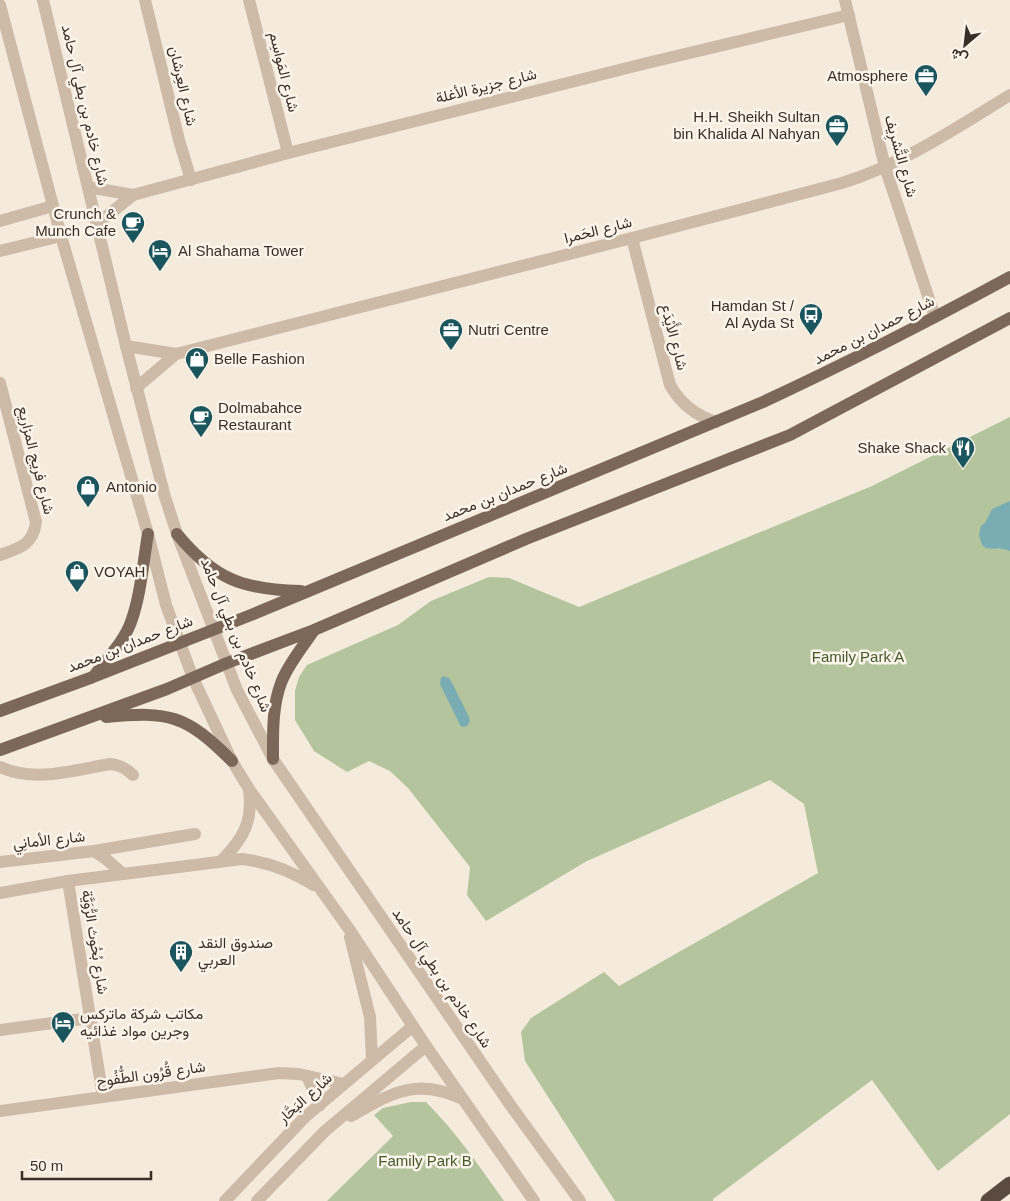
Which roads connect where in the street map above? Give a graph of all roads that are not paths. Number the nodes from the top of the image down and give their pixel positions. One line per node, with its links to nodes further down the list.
1 (44, 0): 11 (street, شارع خادم بن بطي آل حامد)
2 (145, 0): 10 (street, شارع العِرشان)
3 (249, 0): 8 (street, شارع المَواسِم)
4 (845, 0): 6 (street, شارع التَّشرِيف)
5 (0, 5): 13 (street)
6 (849, 15): 8 (street, شارع جزيرة الأغلة); 9 (street, شارع التَّشرِيف)
7 (1010, 95): 9 (street, شارع الحَمرا)
8 (288, 153): 10 (street, شارع جزيرة الأغلة)
9 (886, 167): 17 (street, شارع الحَمرا); 20 (street, شارع التَّشرِيف)
10 (191, 180): 12 (street, شارع جزيرة الأغلة)
11 (88, 187): 12 (street, شارع جزيرة الأغلة); 15 (street, شارع خادم بن بطي آل حامد)
12 (133, 195): 15 (street, شارع جزيرة الأغلة)
13 (54, 206): 14 (street); 16 (street)
14 (0, 221)
15 (97, 224): 22 (street, شارع خادم بن بطي آل حامد)
16 (61, 236): 18 (street); 27 (street)
17 (632, 238): 23 (street, شارع الحَمرا); 26 (street, شارع الأَيْدَع)
18 (0, 251)
19 (1010, 277): 20 (main road, شارع حمدان بن محمد)
20 (935, 317): 26 (main road, شارع حمدان بن محمد)
21 (1010, 318): 32 (main road)
22 (126, 346): 23 (street, شارع الحَمرا); 25 (street, شارع خادم بن بطي آل حامد)
23 (176, 354): 25 (street, شارع الحَمرا)
24 (0, 383): 29 (street, شارع فريج المزاريع)
25 (136, 388): 28 (street, شارع خادم بن بطي آل حامد)
26 (716, 422): 30 (main road, شارع حمدان بن محمد)
27 (148, 534): 33 (street); 35 (main road)
28 (177, 534): 30 (main road); 31 (street, شارع خادم بن بطي آل حامد)
29 (0, 555)
30 (306, 592): 31 (main road, شارع حمدان بن محمد)
31 (214, 628): 33 (main road, شارع حمدان بن محمد); 34 (street, شارع خادم بن بطي آل حامد)
32 (314, 630): 34 (main road); 40 (main road)
33 (179, 642): 35 (main road, شارع حمدان بن محمد); 36 (street)
34 (227, 664): 36 (main road); 40 (street, شارع خادم بن بطي آل حامد)
35 (93, 677): 37 (main road, شارع حمدان بن محمد)
36 (193, 678): 38 (main road); 41 (street)
37 (0, 711)
38 (88, 718): 39 (main road); 41 (main road)
39 (0, 750)
40 (273, 759): 70 (street, شارع خادم بن بطي آل حامد)
41 (232, 761): 44 (street)
42 (0, 767): 43 (street)
43 (134, 775)
44 (249, 789): 47 (street); 51 (street)
45 (195, 834): 46 (street)
46 (94, 851): 48 (street, شارع الأمانِي); 49 (street, شارع الأمانِي)
47 (222, 860): 49 (street); 51 (street)
48 (0, 862)
49 (123, 874): 50 (street)
50 (68, 880): 52 (street); 54 (street, شارع بُحُوث الرُّوَيَّة)
51 (319, 888): 53 (street)
52 (0, 893)
53 (349, 929): 55 (street); 58 (street)
54 (90, 1018): 56 (street); 61 (street, شارع بُحُوث الرُّوَيَّة)
55 (412, 1026): 57 (street); 58 (street, شارع البَحَّار)
56 (0, 1030)
57 (426, 1046): 62 (street); 65 (street)
58 (372, 1060): 60 (street, شارع البَحَّار)
59 (307, 1076): 60 (street, شارع قُرُون الطُّفُوح); 61 (street, شارع قُرُون الطُّفُوح); 63 (street)
60 (344, 1084): 63 (street, شارع البَحَّار)
61 (103, 1097): 64 (street, شارع قُرُون الطُّفُوح)
62 (464, 1100): 65 (street); 69 (street)
63 (320, 1104): 67 (street, شارع البَحَّار)
64 (0, 1111)
65 (325, 1131): 68 (street)
66 (1010, 1184): 71 (highway)
67 (225, 1201)
68 (257, 1201)
69 (534, 1201)
70 (580, 1201)
71 (988, 1201)

